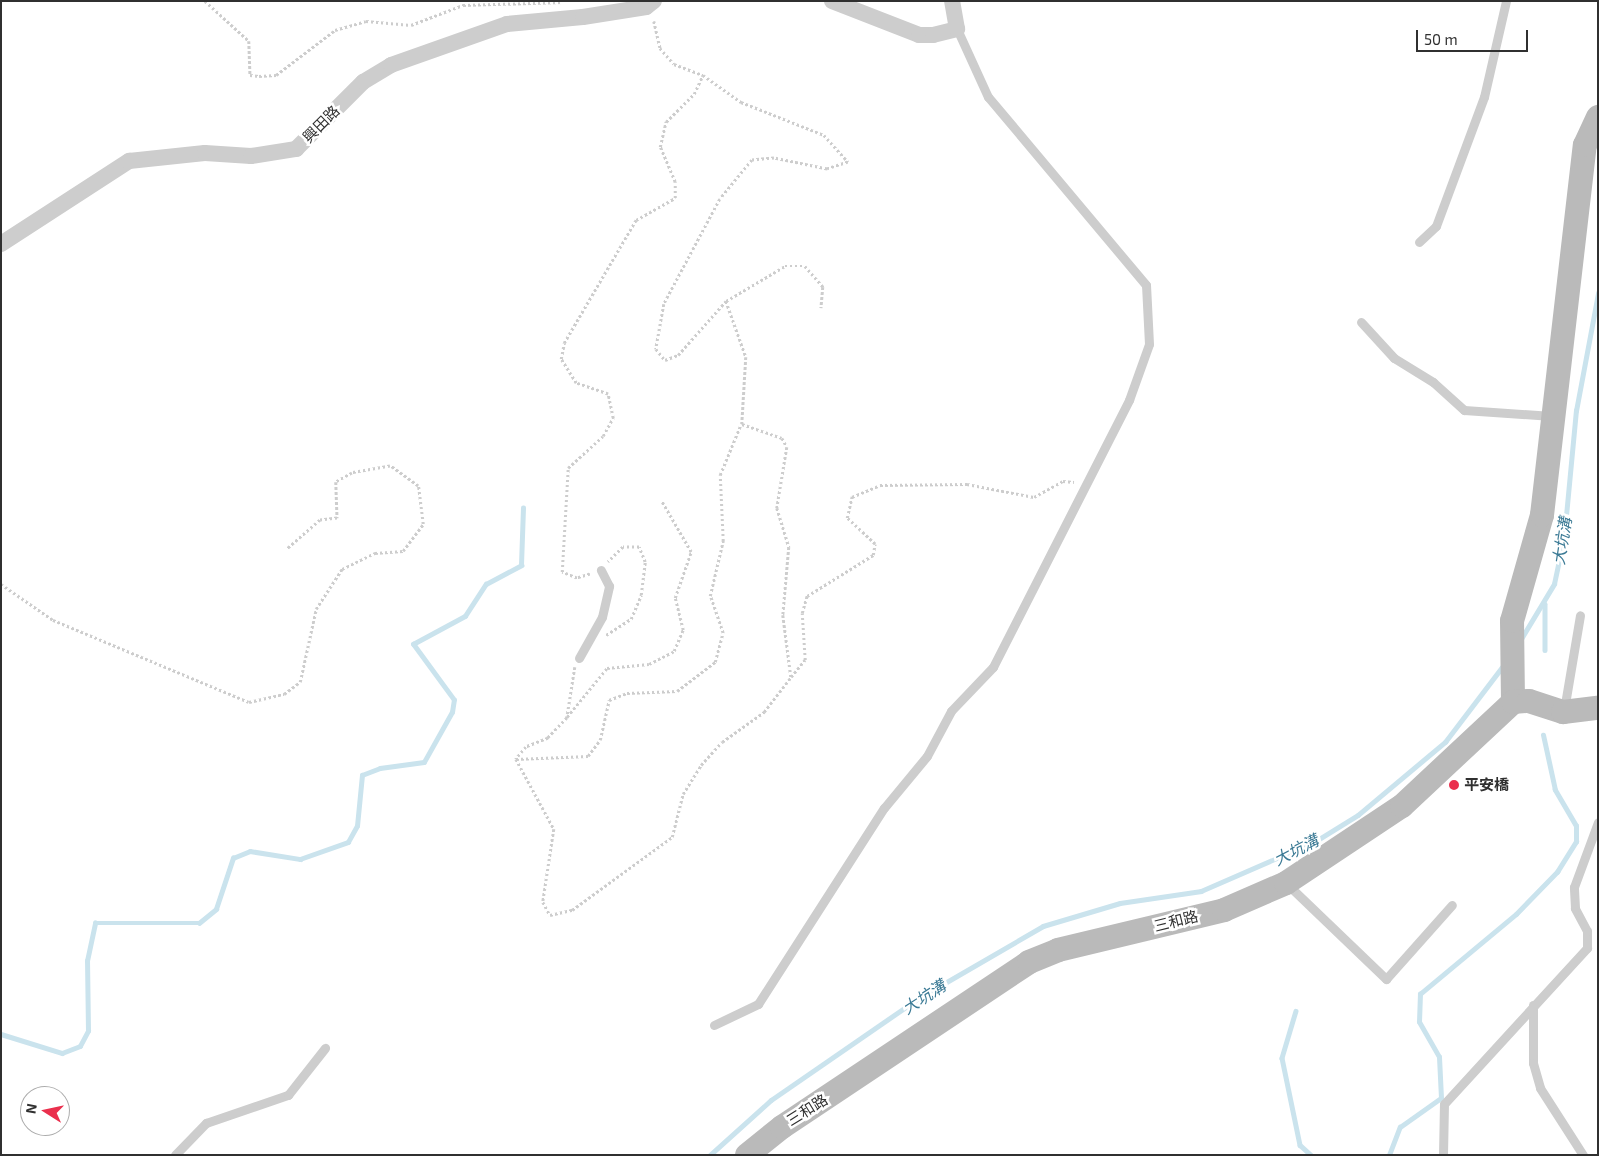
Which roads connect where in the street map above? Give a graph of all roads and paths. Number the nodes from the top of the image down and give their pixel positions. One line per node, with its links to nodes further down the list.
1 (832, 1): 5 (street)
2 (952, 1): 5 (street)
3 (1506, 1): 7 (lane)
4 (650, 4): 8 (street, 興田路)
5 (957, 28): 14 (lane)
6 (1598, 117): 12 (main road)
7 (1419, 242)
8 (1, 244)
9 (726, 301): 10 (path); 13 (path); 17 (path)
10 (820, 308)
11 (1360, 322): 12 (lane)
12 (1555, 416): 23 (main road)
13 (742, 424): 22 (path); 27 (path)
14 (1087, 484): 22 (path); 32 (lane)
15 (662, 502): 26 (path)
16 (287, 549): 18 (path)
17 (601, 570): 20 (path); 21 (lane)
18 (1, 584)
19 (1580, 615): 25 (lane)
20 (601, 638)
21 (579, 658): 26 (path)
22 (791, 678): 27 (path)
23 (1514, 692): 25 (main road); 29 (main road, 三和路)
24 (1598, 708): 25 (main road)
25 (1563, 712)
26 (567, 718): 27 (path)
27 (516, 759)
28 (1598, 822): 31 (lane)
29 (1286, 883): 30 (lane); 35 (main road, 三和路)
30 (1452, 905)
31 (1533, 1006): 36 (lane); 37 (lane)
32 (714, 1025)
33 (325, 1048): 34 (lane)
34 (175, 1155)
35 (747, 1155)
36 (1444, 1155)
37 (1583, 1155)

